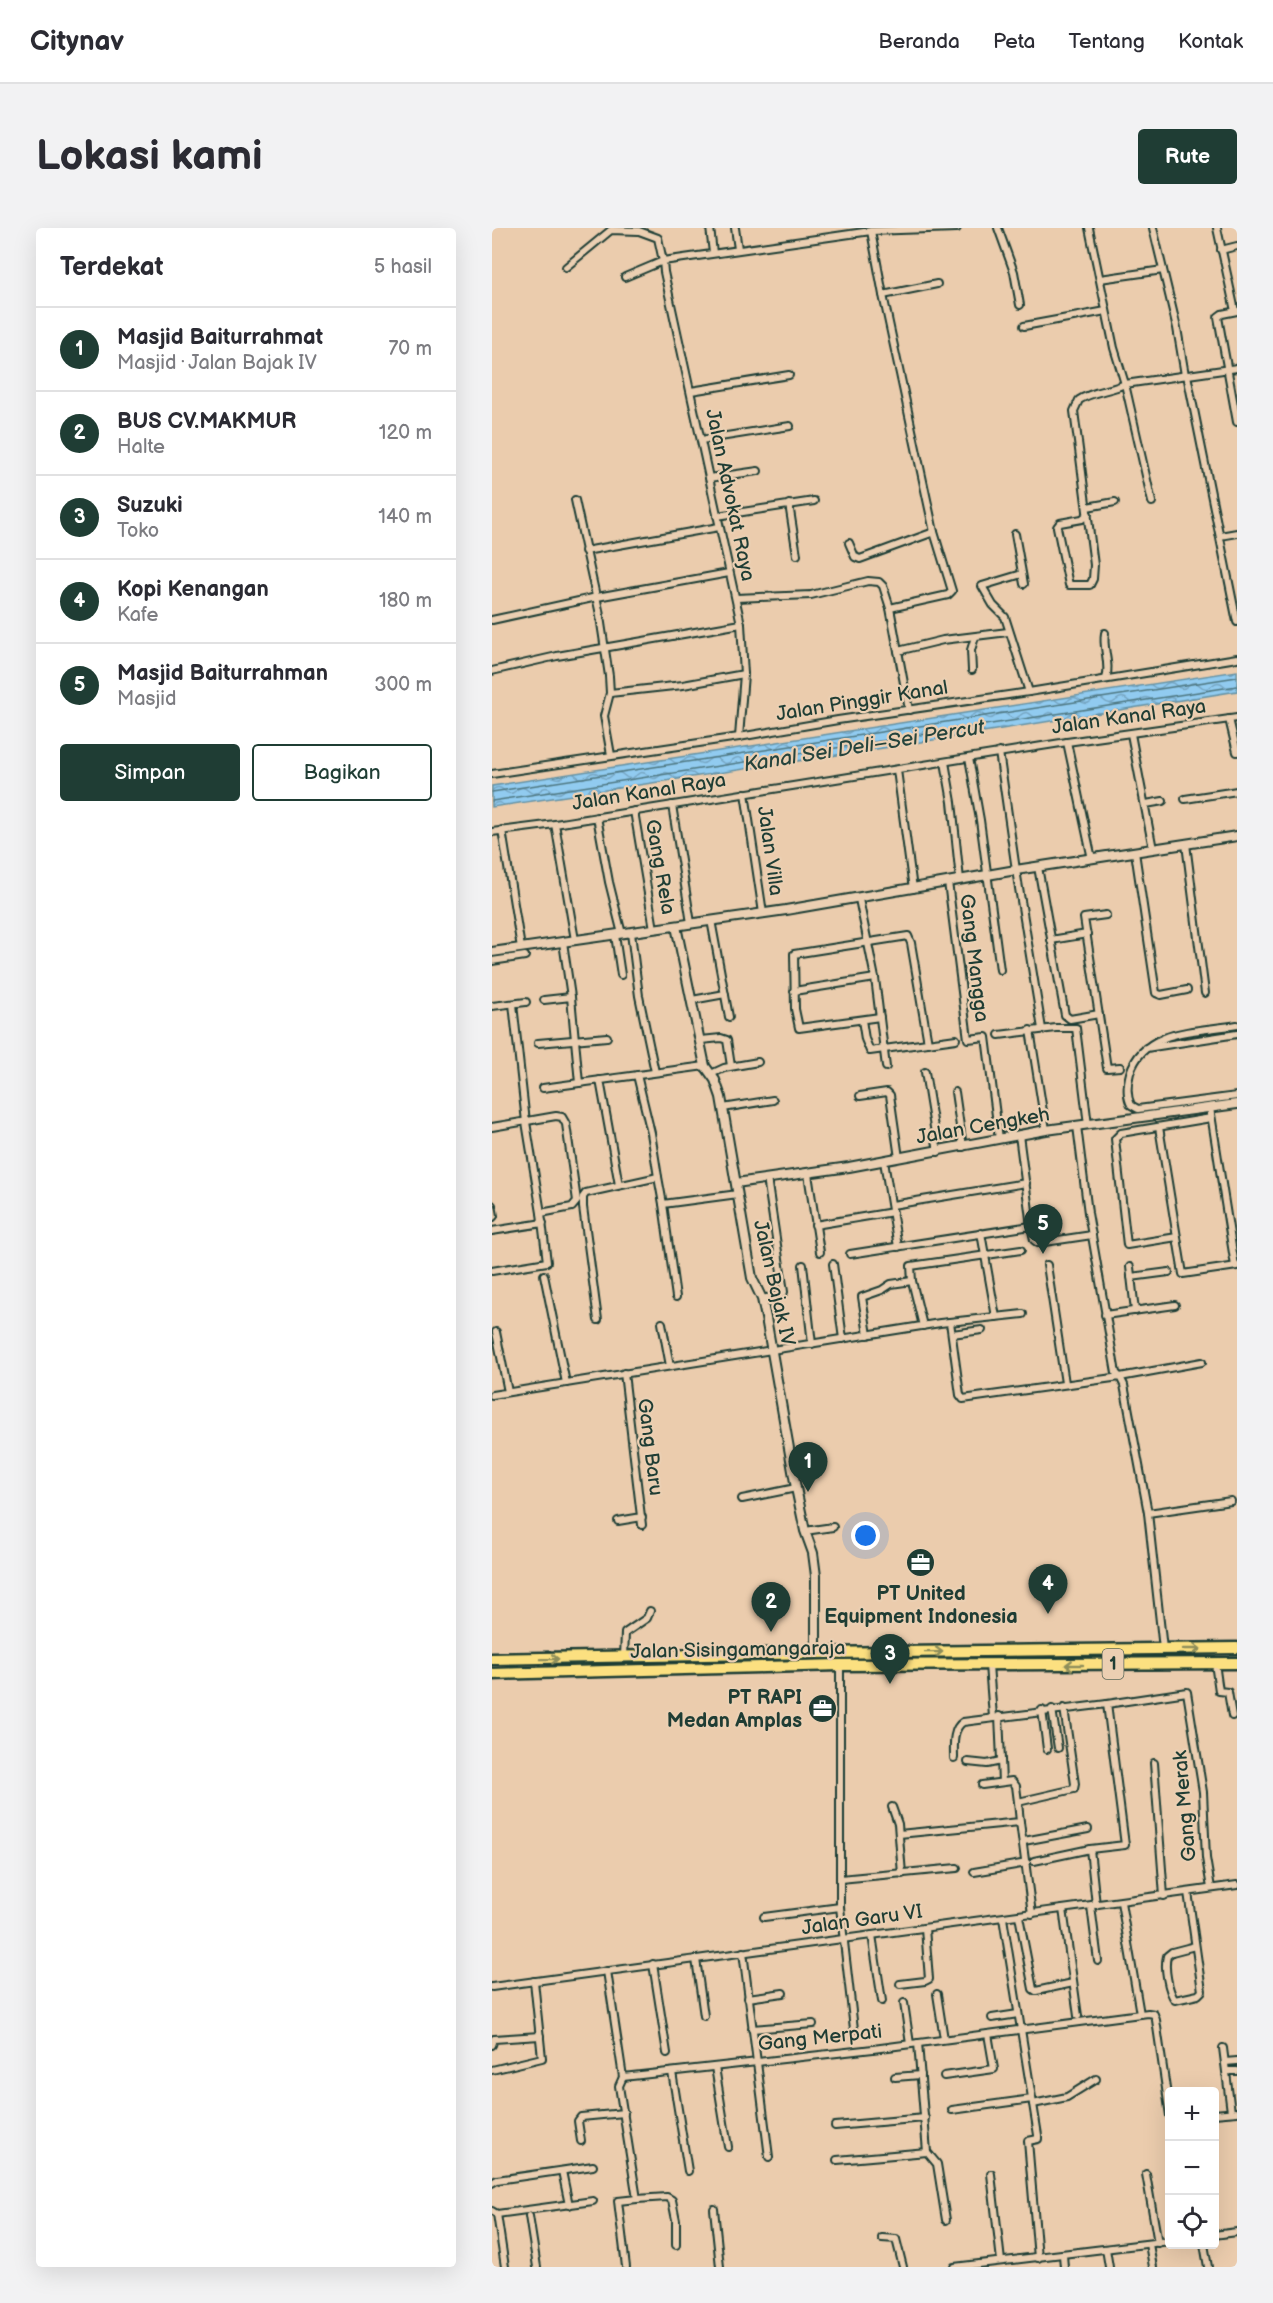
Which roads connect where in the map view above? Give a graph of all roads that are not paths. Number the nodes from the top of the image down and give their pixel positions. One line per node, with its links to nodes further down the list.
1 (710, 228): 12 (street)
2 (735, 228): 10 (street)
3 (957, 228): 8 (street)
4 (998, 228): 20 (street)
5 (1089, 228): 17 (street)
6 (1153, 228): 15 (street)
7 (1217, 228): 11 (street)
8 (875, 230): 10 (street); 19 (street)
9 (1237, 246): 11 (street)
10 (738, 249): 12 (street)
11 (1221, 250): 22 (street)
12 (714, 253): 13 (street)
13 (663, 261): 14 (street, Jalan Advokat Raya); 16 (street); 29 (street, Jalan Advokat Raya)
14 (566, 267)
15 (1163, 270): 17 (street); 27 (street)
16 (625, 277)
17 (1100, 279): 21 (street)
18 (937, 285): 19 (street)
19 (883, 295): 44 (street)
20 (1020, 305)
21 (1106, 311): 23 (street); 28 (street)
22 (1236, 311): 25 (street)
23 (1024, 326)
24 (1237, 368): 25 (street)
25 (1227, 370): 27 (street); 30 (street)
26 (789, 375): 29 (street)
27 (1186, 375): 28 (street); 47 (street)
28 (1125, 384): 39 (street); 41 (street)
29 (691, 391): 33 (street, Jalan Advokat Raya)
30 (1235, 401): 31 (street)
31 (1237, 422)
32 (790, 426): 33 (street)
33 (701, 440): 35 (street, Jalan Advokat Raya)
34 (758, 471): 35 (street)
35 (709, 478): 42 (street, Jalan Advokat Raya)
36 (575, 500): 49 (street)
37 (814, 501): 40 (street)
38 (1115, 502): 41 (street)
39 (1152, 502)
40 (789, 504): 42 (street); 50 (street)
41 (1088, 510): 41 (street)
42 (717, 516): 43 (street, Jalan Advokat Raya)
43 (719, 527): 49 (street); 51 (street, Jalan Advokat Raya)
44 (934, 532): 48 (street); 59 (street)
45 (1237, 533): 47 (street)
46 (1015, 534): 52 (street)
47 (1220, 536): 55 (street)
48 (849, 543)
49 (585, 551): 56 (street)
50 (797, 555)
51 (729, 573): 56 (street); 57 (street, Jalan Advokat Raya)
52 (1022, 574): 53 (street); 63 (street)
53 (1024, 584)
54 (1237, 585): 55 (street)
55 (1229, 586): 58 (street)
56 (597, 597): 60 (street); 66 (street)
57 (736, 598): 59 (street); 62 (street, Jalan Advokat Raya)
58 (1235, 604): 61 (street)
59 (890, 608): 67 (street)
60 (492, 621)
61 (1237, 622)
62 (741, 624): 66 (street); 71 (street, Jalan Advokat Raya)
63 (1008, 632): 65 (street); 73 (street)
64 (1105, 633): 72 (street)
65 (975, 637): 67 (street); 69 (street)
66 (605, 647): 70 (street); 74 (street)
67 (898, 651): 75 (street)
68 (1237, 658): 72 (street, Jalan Pinggir Kanal)
69 (972, 670)
70 (492, 671)
71 (744, 674): 74 (street); 79 (street, Jalan Advokat Raya)
72 (1106, 679): 73 (street, Jalan Pinggir Kanal)
73 (1029, 692): 75 (street, Jalan Pinggir Kanal)
74 (610, 693): 83 (street)
75 (909, 710): 79 (street, Jalan Pinggir Kanal)
76 (1237, 717): 77 (street, Jalan Kanal Raya)
77 (1229, 719): 78 (street, Jalan Kanal Raya); 82 (street)
78 (1131, 734): 80 (street, Jalan Kanal Raya); 92 (street)
79 (739, 737): 83 (street, Jalan Pinggir Kanal)
80 (1067, 742): 81 (street, Jalan Kanal Raya); 103 (street)
81 (999, 752): 84 (street, Jalan Kanal Raya); 105 (street)
82 (1237, 752)
83 (610, 755): 87 (street, Jalan Pinggir Kanal)
84 (969, 758): 85 (street, Jalan Kanal Raya); 106 (street)
85 (945, 762): 86 (street, Jalan Kanal Raya); 107 (street)
86 (897, 770): 89 (street, Jalan Kanal Raya); 109 (street)
87 (492, 774)
88 (1237, 791): 90 (street)
89 (745, 793): 93 (street, Jalan Kanal Raya); 111 (street, Jalan Villa)
90 (1185, 800)
91 (1163, 801): 92 (street)
92 (1146, 804): 101 (street)
93 (672, 805): 94 (street, Jalan Kanal Raya); 114 (street)
94 (634, 811): 95 (street, Jalan Kanal Raya); 116 (street, Gang Rela)
95 (597, 817): 96 (street, Jalan Kanal Raya); 118 (street)
96 (555, 824): 97 (street, Jalan Kanal Raya); 120 (street)
97 (502, 831): 98 (street, Jalan Kanal Raya); 124 (street)
98 (492, 832)
99 (1237, 836): 100 (street)
100 (1186, 844): 101 (street); 133 (street)
101 (1153, 849): 102 (street)
102 (1135, 852): 103 (street); 131 (street)
103 (1092, 859): 104 (street)
104 (1038, 867): 105 (street); 121 (street)
105 (1016, 870): 106 (street); 146 (street)
106 (987, 875): 107 (street); 128 (street)
107 (960, 880): 108 (street)
108 (948, 882): 109 (street); 185 (street, Gang Mangga)
109 (913, 889): 110 (street)
110 (859, 899): 111 (street); 122 (street)
111 (763, 913): 113 (street)
112 (1106, 915): 119 (street)
113 (711, 920): 114 (street); 134 (street)
114 (691, 923): 115 (street)
115 (676, 926): 116 (street); 137 (street, Jalan Bajak IV)
116 (654, 929): 117 (street)
117 (631, 933): 118 (street); 163 (street)
118 (618, 934): 120 (street); 129 (street)
119 (1086, 934): 121 (street); 141 (street)
120 (575, 940): 123 (street)
121 (1052, 940): 141 (street)
122 (868, 941): 130 (street); 132 (street); 155 (street)
123 (563, 942): 124 (street); 135 (street)
124 (520, 948): 125 (street)
125 (492, 952)
126 (525, 956): 127 (street)
127 (492, 961)
128 (1000, 970)
129 (621, 975)
130 (875, 978): 132 (street); 143 (street)
131 (1187, 990)
132 (795, 991): 144 (street)
133 (1205, 993)
134 (725, 994): 137 (street); 142 (street)
135 (571, 997): 136 (street); 151 (street)
136 (544, 1000)
137 (692, 1000): 153 (street, Jalan Bajak IV)
138 (526, 1002): 139 (street)
139 (513, 1004): 140 (street); 178 (street)
140 (492, 1006)
141 (1099, 1014): 162 (street)
142 (729, 1017)
143 (880, 1017): 144 (street); 157 (street)
144 (862, 1020): 157 (street)
145 (1237, 1025): 156 (street)
146 (1042, 1029): 147 (street); 179 (street)
147 (1030, 1030): 149 (street); 183 (street)
148 (1237, 1034): 156 (street)
149 (999, 1035)
150 (607, 1037): 151 (street)
151 (576, 1039): 154 (street); 168 (street)
152 (956, 1039): 155 (street)
153 (701, 1040): 159 (street, Jalan Bajak IV); 160 (street)
154 (538, 1043)
155 (928, 1043): 157 (street)
156 (1145, 1048): 172 (street)
157 (884, 1049): 161 (street)
158 (758, 1062): 160 (street)
159 (705, 1066): 163 (street); 165 (street, Jalan Bajak IV)
160 (731, 1066): 165 (street)
161 (886, 1067)
162 (1120, 1067)
163 (655, 1072): 166 (street)
164 (925, 1072): 187 (street)
165 (711, 1074): 175 (street, Jalan Bajak IV)
166 (637, 1075): 167 (street); 191 (street)
167 (600, 1080): 168 (street); 195 (street)
168 (579, 1083): 169 (street)
169 (543, 1088)
170 (955, 1092): 186 (street)
171 (860, 1096): 188 (street)
172 (1237, 1096)
173 (773, 1100): 175 (street)
174 (1237, 1104): 176 (street, Jalan Cengkeh)
175 (723, 1108): 193 (street, Jalan Bajak IV)
176 (1210, 1108): 177 (street); 179 (street, Jalan Cengkeh)
177 (1211, 1118): 182 (street); 217 (street)
178 (526, 1122): 181 (street); 200 (street); 200 (street)
179 (1088, 1125): 180 (street, Jalan Cengkeh)
180 (1077, 1126): 183 (street, Jalan Cengkeh); 207 (street)
181 (492, 1127)
182 (1159, 1127): 208 (street); 208 (street)
183 (1046, 1130): 184 (street, Jalan Cengkeh)
184 (1019, 1135): 185 (street, Jalan Cengkeh); 194 (street)
185 (999, 1139): 186 (street, Jalan Cengkeh)
186 (963, 1147): 187 (street, Jalan Cengkeh)
187 (938, 1152): 188 (street, Jalan Cengkeh)
188 (899, 1158): 189 (street, Jalan Cengkeh)
189 (884, 1161): 190 (street, Jalan Cengkeh); 199 (street)
190 (808, 1174): 192 (street, Jalan Cengkeh); 203 (street)
191 (658, 1177): 195 (street); 197 (street)
192 (767, 1178): 193 (street, Jalan Cengkeh); 225 (street)
193 (736, 1183): 196 (street, Jalan Bajak IV)
194 (1026, 1183): 199 (street); 204 (street)
195 (619, 1185): 231 (street)
196 (738, 1194): 197 (street); 225 (street, Jalan Bajak IV)
197 (663, 1204): 224 (street)
198 (492, 1205): 201 (street)
199 (892, 1208): 203 (street); 209 (street)
200 (541, 1213): 202 (street)
201 (492, 1218)
202 (543, 1223): 205 (street); 219 (street)
203 (815, 1225): 211 (street)
204 (1031, 1226): 206 (street); 207 (street)
205 (492, 1231)
206 (981, 1233): 209 (street); 213 (street)
207 (1092, 1234): 229 (street)
208 (1177, 1237): 217 (street)
209 (898, 1246): 212 (street)
210 (1021, 1250): 213 (street)
211 (820, 1252)
212 (850, 1254)
213 (984, 1255): 223 (street); 230 (street)
214 (833, 1264): 239 (street)
215 (802, 1265): 240 (street)
216 (1047, 1265): 247 (street)
217 (1236, 1266)
218 (1130, 1267): 222 (street)
219 (492, 1271)
220 (1169, 1272): 222 (street)
221 (544, 1275): 246 (street)
222 (1131, 1277): 227 (street)
223 (912, 1281): 234 (street); 238 (street)
224 (676, 1297)
225 (762, 1299): 241 (street, Jalan Bajak IV)
226 (1175, 1305): 227 (street)
227 (1135, 1311): 229 (street)
228 (1023, 1314): 230 (street)
229 (1105, 1315): 245 (street)
230 (996, 1317): 232 (street)
231 (598, 1320)
232 (950, 1322): 234 (street); 237 (street)
233 (662, 1323): 243 (street)
234 (923, 1326): 238 (street)
235 (982, 1330): 237 (street)
236 (496, 1332): 248 (street)
237 (952, 1334): 247 (street)
238 (868, 1335): 239 (street)
239 (843, 1339): 240 (street)
240 (812, 1344): 241 (street)
241 (772, 1351): 243 (street); 250 (street, Jalan Bajak IV)
242 (1202, 1362): 245 (street)
243 (670, 1366): 244 (street)
244 (624, 1373): 246 (street); 254 (street, Gang Baru)
245 (1120, 1377): 247 (street); 253 (street)
246 (566, 1383): 248 (street)
247 (1065, 1383)
248 (508, 1392): 249 (street)
249 (492, 1395)
250 (796, 1488): 251 (street); 256 (street, Jalan Bajak IV)
251 (742, 1499)
252 (1232, 1501): 253 (street)
253 (1148, 1514): 259 (street)
254 (618, 1521)
255 (833, 1527): 256 (street)
256 (805, 1532): 260 (street, Jalan Bajak IV)
257 (650, 1611): 261 (street)
258 (1237, 1648): 259 (highway, Jalan Sisingamangaraja / 1, one-way to 258)
259 (1163, 1649): 260 (highway, Jalan Sisingamangaraja / 1, one-way to 259)
260 (816, 1653): 261 (highway, Jalan Sisingamangaraja / 1)
261 (624, 1658): 262 (highway, Jalan Sisingamangaraja / 1, one-way to 261)
262 (492, 1659)
263 (1215, 1663): 264 (highway, Jalan Sisingamangaraja / 1); 266 (highway, Jalan Sisingamangaraja / 1, one-way to 266); 272 (street)
264 (1237, 1663)
265 (840, 1665): 266 (highway, Jalan Sisingamangaraja / 1); 267 (highway, Jalan Sisingamangaraja / 1); 293 (street)
266 (989, 1665): 273 (street)
267 (492, 1674)
268 (1107, 1704): 269 (street); 288 (street); 295 (street, Gang Merak)
269 (1064, 1708): 270 (street); 282 (street)
270 (1052, 1709): 271 (street); 274 (street)
271 (1042, 1710): 273 (street); 275 (street)
272 (1232, 1716)
273 (996, 1717): 276 (street); 277 (street)
274 (1058, 1748)
275 (1047, 1749)
276 (954, 1758)
277 (1001, 1761): 278 (street); 280 (street)
278 (968, 1762)
279 (1154, 1763): 297 (street)
280 (1002, 1782): 281 (street); 282 (street)
281 (982, 1785)
282 (1018, 1802): 284 (street)
283 (892, 1807): 286 (street)
284 (1020, 1822): 286 (street); 287 (street)
285 (1088, 1829): 287 (street)
286 (899, 1834): 292 (street)
287 (1024, 1841): 289 (street)
288 (1090, 1849): 289 (street); 299 (street)
289 (1030, 1862): 291 (street); 302 (street)
290 (957, 1868): 292 (street)
291 (974, 1872)
292 (902, 1874): 293 (street)
293 (840, 1879): 300 (street)
294 (1237, 1885): 295 (street, Jalan Garu VI)
295 (1211, 1888): 296 (street, Jalan Garu VI)
296 (1188, 1892): 297 (street, Jalan Garu VI); 309 (street)
297 (1164, 1896): 298 (street, Jalan Garu VI)
298 (1121, 1902): 299 (street, Jalan Garu VI); 325 (street)
299 (1093, 1905): 301 (street, Jalan Garu VI); 312 (street)
300 (840, 1907): 304 (street); 308 (street)
301 (1063, 1909): 302 (street, Jalan Garu VI); 316 (street)
302 (1032, 1914): 303 (street, Jalan Garu VI)
303 (1019, 1916): 305 (street, Jalan Garu VI); 316 (street)
304 (764, 1917)
305 (1003, 1918): 306 (street, Jalan Garu VI); 324 (street)
306 (925, 1928): 307 (street, Jalan Garu VI); 317 (street)
307 (872, 1935): 308 (street, Jalan Garu VI); 322 (street)
308 (842, 1939): 310 (street, Jalan Garu VI); 331 (street)
309 (1195, 1946): 309 (street)
310 (743, 1952): 311 (street, Jalan Garu VI); 321 (street)
311 (696, 1959): 313 (street, Jalan Garu VI); 326 (street)
312 (1098, 1962)
313 (653, 1964): 314 (street, Jalan Garu VI); 340 (street)
314 (607, 1971): 315 (street, Jalan Garu VI); 351 (street)
315 (534, 1981): 318 (street, Jalan Garu VI); 334 (street)
316 (1073, 1983): 327 (street)
317 (900, 1984)
318 (492, 1987)
319 (783, 1993): 321 (street)
320 (937, 1994): 335 (street)
321 (748, 1998): 330 (street)
322 (882, 2001)
323 (904, 2003): 337 (street)
324 (1018, 2014): 328 (street); 332 (street)
325 (1140, 2014): 332 (street, Gang Merpati); 354 (street)
326 (704, 2016)
327 (1078, 2016)
328 (992, 2018)
329 (813, 2024): 330 (street)
330 (752, 2029): 342 (street)
331 (854, 2029)
332 (1021, 2030): 333 (street, Gang Merpati); 355 (street)
333 (988, 2034): 335 (street, Gang Merpati); 350 (street)
334 (540, 2036): 338 (street); 345 (street)
335 (944, 2039): 336 (street, Gang Merpati)
336 (918, 2043): 337 (street, Gang Merpati); 349 (street)
337 (910, 2044): 342 (street, Gang Merpati)
338 (492, 2045)
339 (1223, 2048): 343 (street)
340 (667, 2053)
341 (1237, 2061): 343 (street)
342 (755, 2062): 344 (street, Gang Merpati); 365 (street)
343 (1226, 2062): 346 (street)
344 (715, 2067): 348 (street, Gang Merpati); 363 (street)
345 (492, 2070)
346 (1227, 2071): 347 (street); 357 (street)
347 (1237, 2071)
348 (672, 2072): 351 (street, Gang Merpati); 369 (street)
349 (921, 2075): 352 (street); 360 (street)
350 (944, 2076)
351 (623, 2077): 358 (street)
352 (895, 2077)
353 (1096, 2079): 355 (street)
354 (1166, 2087)
355 (1033, 2102): 356 (street); 390 (street)
356 (952, 2110)
357 (1234, 2112): 359 (street)
358 (624, 2113): 362 (street); 373 (street)
359 (1219, 2114)
360 (925, 2118): 361 (street); 364 (street)
361 (836, 2126)
362 (581, 2141)
363 (728, 2147)
364 (927, 2152): 366 (street); 379 (street)
365 (769, 2157)
366 (837, 2160)
367 (594, 2166): 368 (street)
368 (562, 2171): 372 (street); 375 (street)
369 (688, 2171)
370 (991, 2174): 391 (street)
371 (1146, 2174): 384 (street)
372 (492, 2183)
373 (637, 2199): 386 (street); 395 (street)
374 (593, 2201): 375 (street)
375 (569, 2205): 377 (street)
376 (714, 2210): 396 (street)
377 (495, 2212): 393 (street)
378 (529, 2216): 394 (street)
379 (946, 2220)
380 (1237, 2232): 381 (street)
381 (1219, 2234)
382 (882, 2238): 397 (street)
383 (1165, 2242): 384 (street)
384 (1158, 2243): 385 (street)
385 (1149, 2244): 387 (street); 401 (street)
386 (676, 2245)
387 (1107, 2249): 389 (street); 400 (street)
388 (1205, 2249): 402 (street)
389 (1063, 2255): 390 (street); 399 (street)
390 (1038, 2258): 392 (street)
391 (1001, 2261): 392 (street); 398 (street)
392 (1017, 2263)
393 (505, 2267)
394 (537, 2267)
395 (626, 2267)
396 (720, 2267)
397 (903, 2267)
398 (956, 2267)
399 (1064, 2267)
400 (1109, 2267)
401 (1153, 2267)
402 (1208, 2267)

